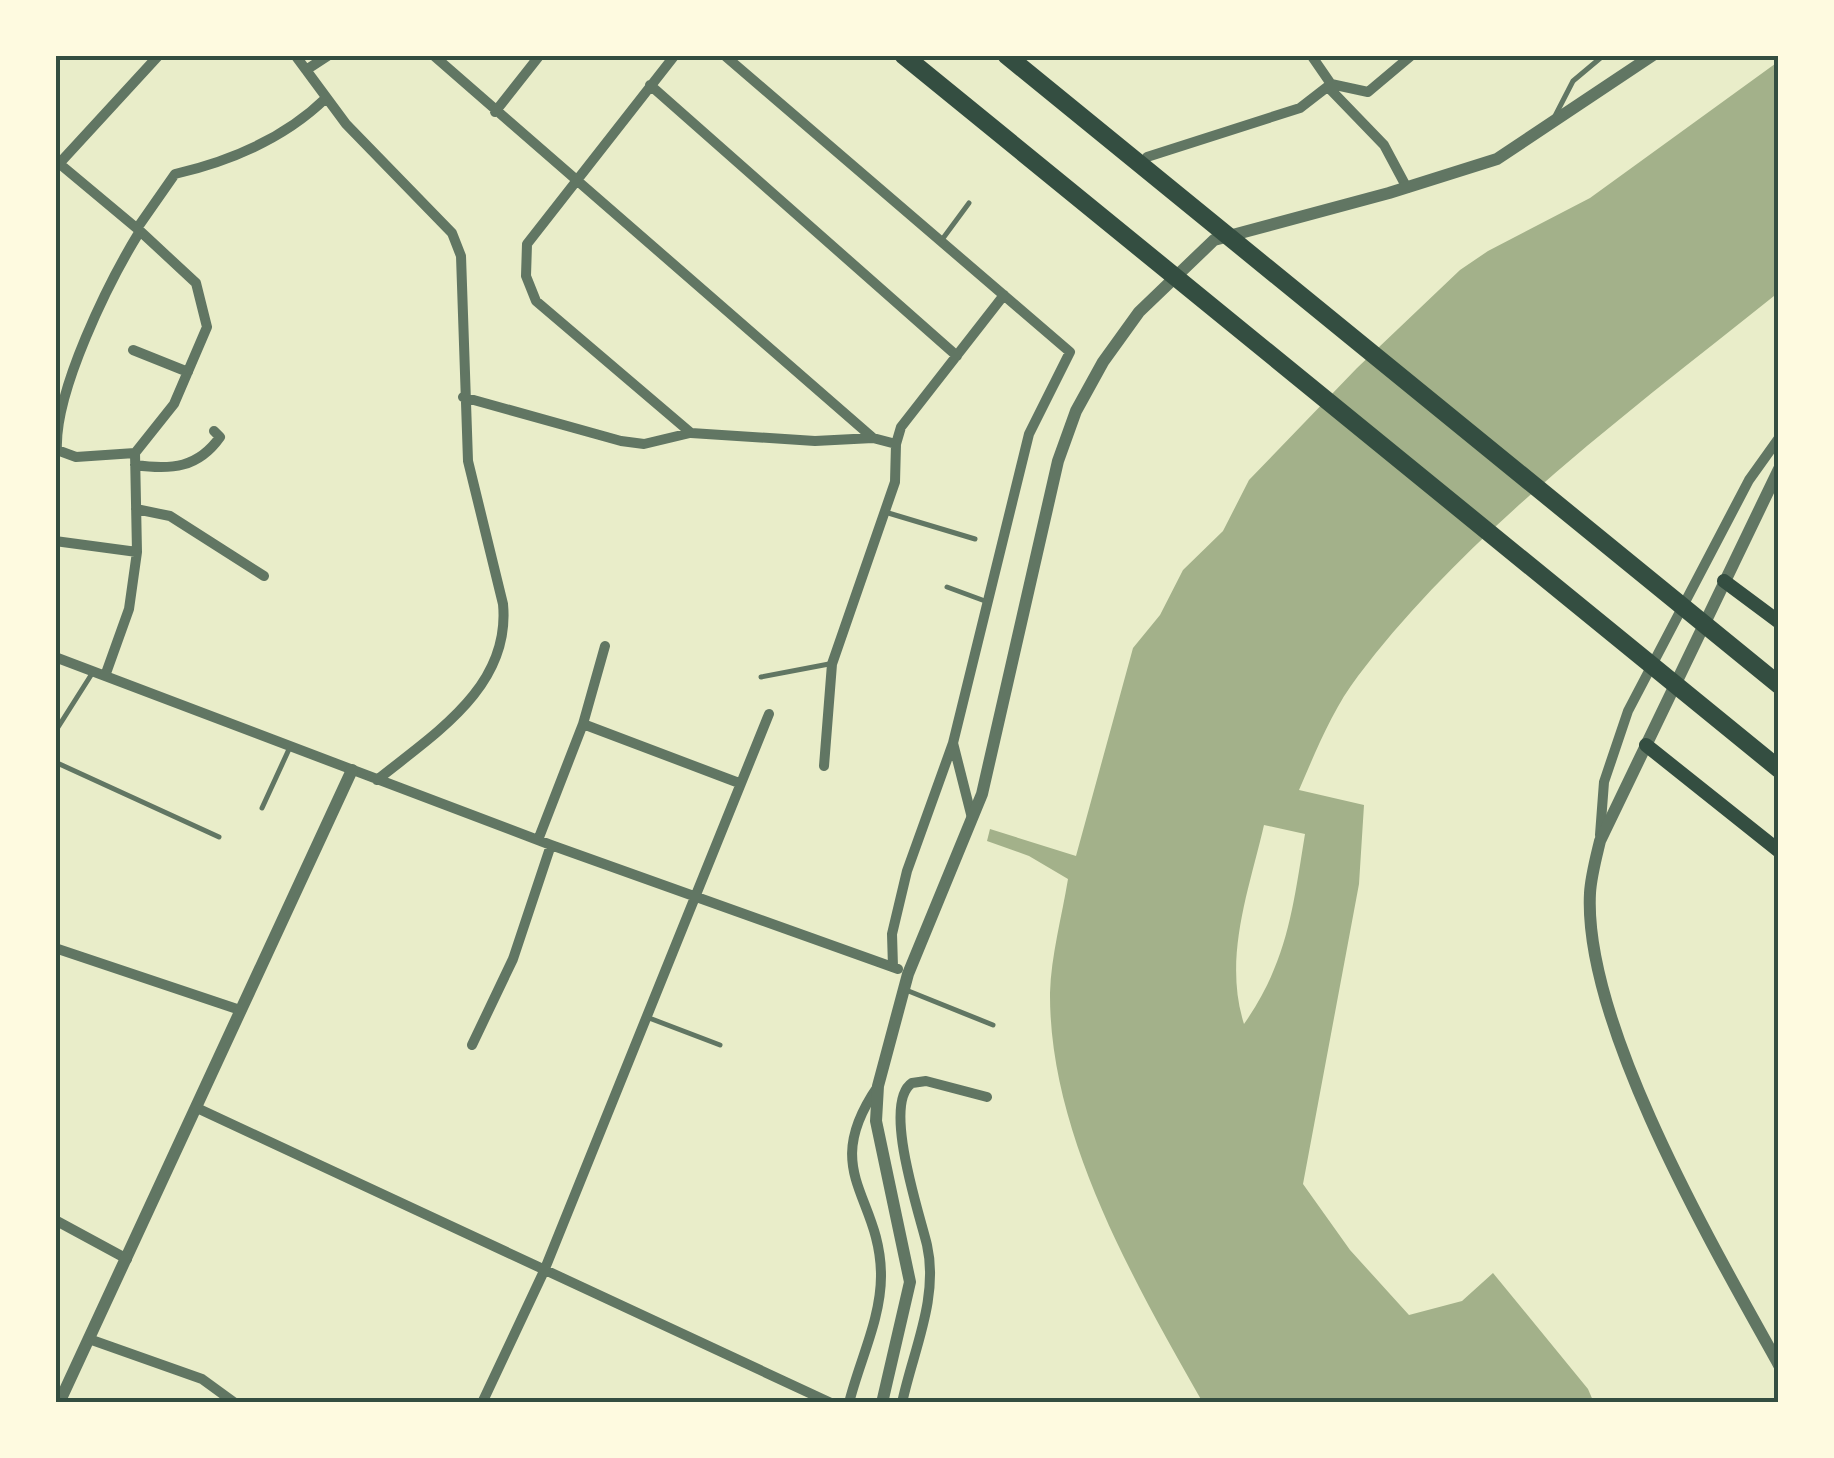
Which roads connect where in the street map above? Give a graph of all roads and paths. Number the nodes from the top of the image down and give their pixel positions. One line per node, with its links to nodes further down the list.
1 (159, 55): 21 (street)
2 (295, 55): 14 (street)
3 (329, 55): 14 (street)
4 (433, 55): 18 (street)
5 (540, 55): 18 (street)
6 (675, 55): 15 (street)
7 (724, 55): 26 (street)
8 (903, 55): 64 (highway)
9 (1006, 55): 55 (highway)
10 (1311, 55): 16 (street)
11 (1412, 55): 16 (street)
12 (1604, 55): 19 (lane)
13 (1653, 55): 19 (street)
14 (306, 70): 17 (street)
15 (650, 86): 22 (street); 29 (street)
16 (1330, 86): 20 (street); 23 (street)
17 (326, 98): 25 (street); 31 (street)
18 (496, 112): 22 (street)
19 (1552, 123): 23 (street)
20 (1146, 158)
21 (56, 164): 25 (street)
22 (574, 179): 33 (street); 34 (street)
23 (1408, 188): 69 (street)
24 (969, 203): 26 (lane)
25 (139, 229): 30 (street); 37 (street)
26 (941, 241): 27 (street)
27 (1004, 295): 29 (street); 47 (street)
28 (133, 350): 30 (street)
29 (957, 356): 36 (street)
30 (188, 372): 37 (street)
31 (464, 397): 33 (street); 66 (street)
32 (214, 431): 37 (street)
33 (691, 433): 34 (street)
34 (873, 438): 36 (street)
35 (1779, 438): 72 (street)
36 (896, 444): 40 (street)
37 (135, 459): 39 (street)
38 (1779, 469): 45 (street)
39 (136, 509): 43 (street); 44 (street)
40 (885, 512): 41 (lane); 51 (street)
41 (975, 539)
42 (55, 541): 43 (street)
43 (136, 552): 53 (street)
44 (264, 576)
45 (1724, 581): 48 (main road); 60 (street)
46 (947, 587): 47 (lane)
47 (988, 602): 59 (street)
48 (1779, 622)
49 (604, 646): 57 (street)
50 (55, 657): 52 (street)
51 (832, 664): 54 (lane); 63 (street)
52 (93, 672): 53 (street); 58 (lane)
53 (105, 676): 61 (street)
54 (761, 677)
55 (1779, 685)
56 (769, 714): 67 (street)
57 (583, 724): 67 (street); 71 (street)
58 (55, 732)
59 (953, 743): 69 (street); 77 (street)
60 (1646, 745): 72 (street); 74 (main road)
61 (290, 747): 65 (street); 68 (lane)
62 (55, 762): 70 (lane)
63 (824, 766)
64 (1779, 769)
65 (352, 770): 66 (street); 80 (street)
66 (378, 780): 71 (street)
67 (739, 782): 75 (street)
68 (262, 808)
69 (972, 819): 78 (street)
70 (220, 837)
71 (538, 840): 73 (street)
72 (1600, 841): 92 (street)
73 (551, 845): 75 (street); 83 (street)
74 (1779, 851)
75 (695, 898): 77 (street); 81 (street)
76 (55, 948): 80 (street)
77 (893, 966): 78 (street)
78 (908, 974): 79 (street)
79 (903, 989): 82 (lane); 85 (street)
80 (240, 1010): 87 (street)
81 (649, 1018): 84 (lane); 90 (street)
82 (992, 1025)
83 (472, 1045)
84 (720, 1045)
85 (878, 1086): 97 (street); 98 (street)
86 (987, 1098): 99 (street)
87 (197, 1108): 89 (street); 90 (street)
88 (55, 1220): 89 (street)
89 (126, 1259): 91 (street)
90 (544, 1271): 95 (street); 96 (street)
91 (89, 1339): 93 (street); 94 (street)
92 (1779, 1365)
93 (59, 1403)
94 (234, 1403)
95 (482, 1403)
96 (832, 1403)
97 (849, 1403)
98 (882, 1403)
99 (902, 1403)

